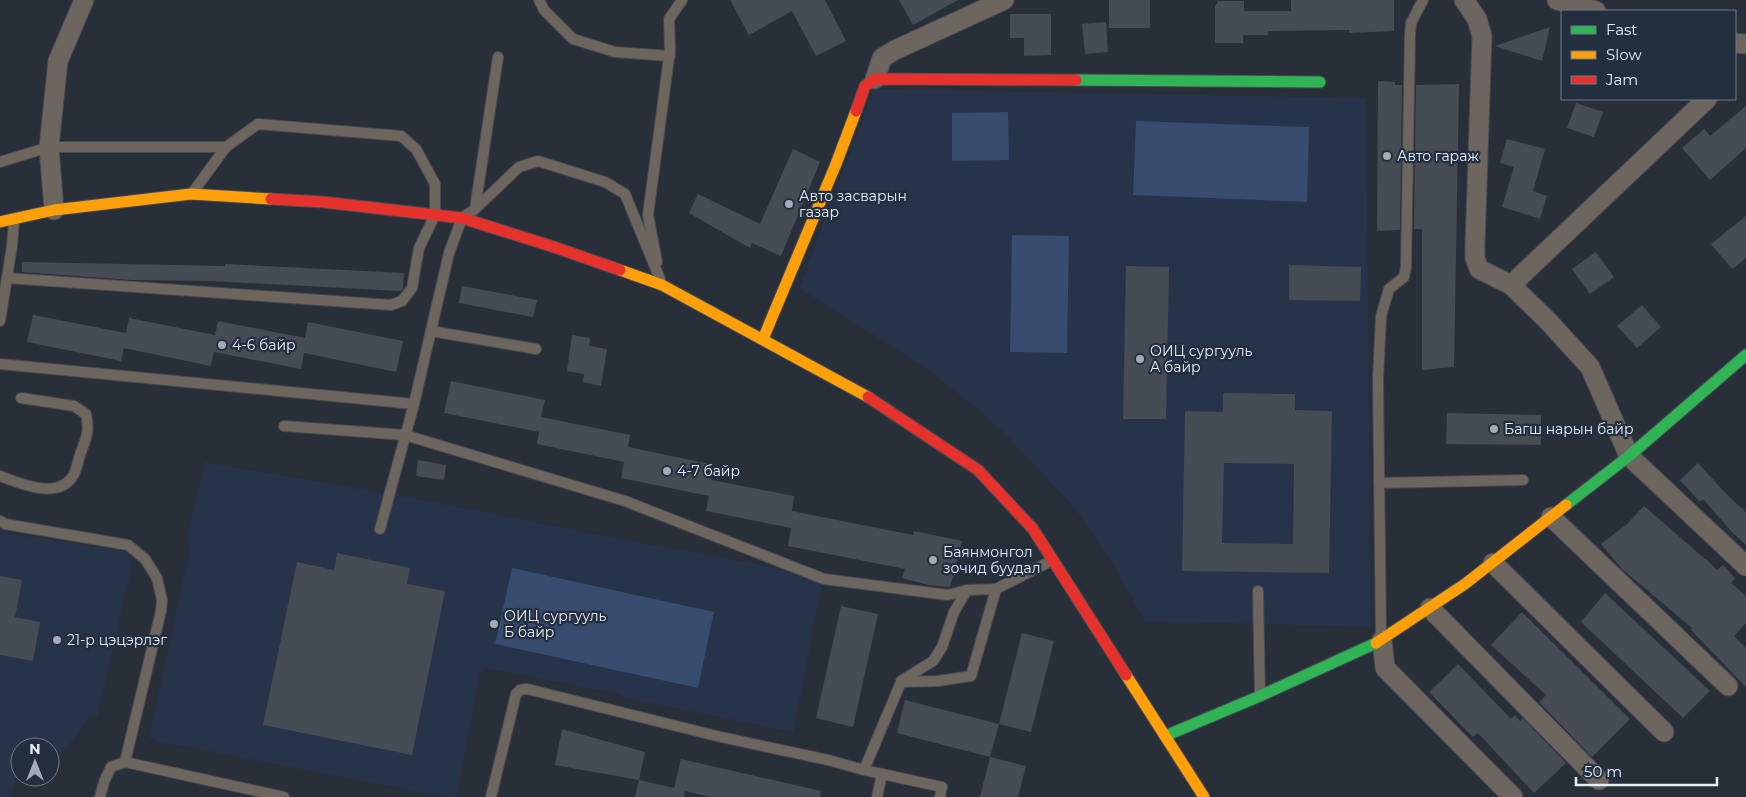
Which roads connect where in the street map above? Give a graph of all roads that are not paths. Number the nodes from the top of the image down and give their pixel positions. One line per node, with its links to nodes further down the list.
1 (84, 0): 14 (street)
2 (539, 0): 9 (lane)
3 (682, 0): 9 (lane)
4 (1004, 0): 11 (street)
5 (1423, 0): 40 (lane)
6 (1464, 0): 26 (street)
7 (1557, 0): 8 (street)
8 (1592, 10)
9 (670, 56): 25 (lane)
10 (498, 57): 18 (lane)
11 (874, 79): 12 (street); 29 (street)
12 (1320, 82)
13 (1706, 100): 26 (street)
14 (49, 147): 15 (lane); 16 (lane); 19 (street)
15 (226, 147): 17 (lane); 20 (lane)
16 (0, 162)
17 (191, 194): 19 (street); 20 (street)
18 (474, 208): 21 (lane); 25 (lane)
19 (54, 210): 22 (street)
20 (435, 214): 21 (street); 24 (lane)
21 (462, 218): 25 (street); 28 (lane)
22 (14, 219): 23 (street); 24 (lane)
23 (0, 222)
24 (7, 278): 27 (lane)
25 (662, 285): 29 (street)
26 (1511, 285): 37 (street)
27 (0, 321)
28 (431, 331): 30 (lane); 34 (lane)
29 (763, 339): 44 (street)
30 (536, 349)
31 (1746, 355): 37 (street)
32 (0, 364): 34 (lane)
33 (21, 398): 38 (lane)
34 (414, 404): 36 (lane)
35 (284, 426): 36 (lane)
36 (406, 436): 43 (lane); 48 (lane)
37 (1629, 456): 41 (street); 46 (street)
38 (0, 476)
39 (1524, 480): 40 (lane)
40 (1379, 483): 51 (lane)
41 (1551, 517): 45 (street); 53 (street)
42 (0, 521): 57 (lane)
43 (380, 530)
44 (1053, 560): 47 (lane); 56 (street)
45 (1492, 563): 50 (street); 55 (street)
46 (1746, 566)
47 (996, 589): 48 (lane); 52 (lane)
48 (967, 590): 52 (lane)
49 (1258, 591): 54 (lane)
50 (1430, 608): 51 (street); 60 (street)
51 (1382, 640): 54 (street); 67 (street)
52 (901, 682): 58 (lane)
53 (1728, 686)
54 (1260, 696): 56 (street)
55 (1664, 732)
56 (1165, 736): 66 (street)
57 (126, 762): 61 (lane); 62 (lane)
58 (864, 770): 59 (lane); 63 (lane)
59 (882, 774): 64 (lane); 65 (lane)
60 (1599, 780)
61 (100, 797)
62 (284, 797)
63 (491, 797)
64 (877, 797)
65 (940, 797)
66 (1204, 797)
67 (1513, 797)

